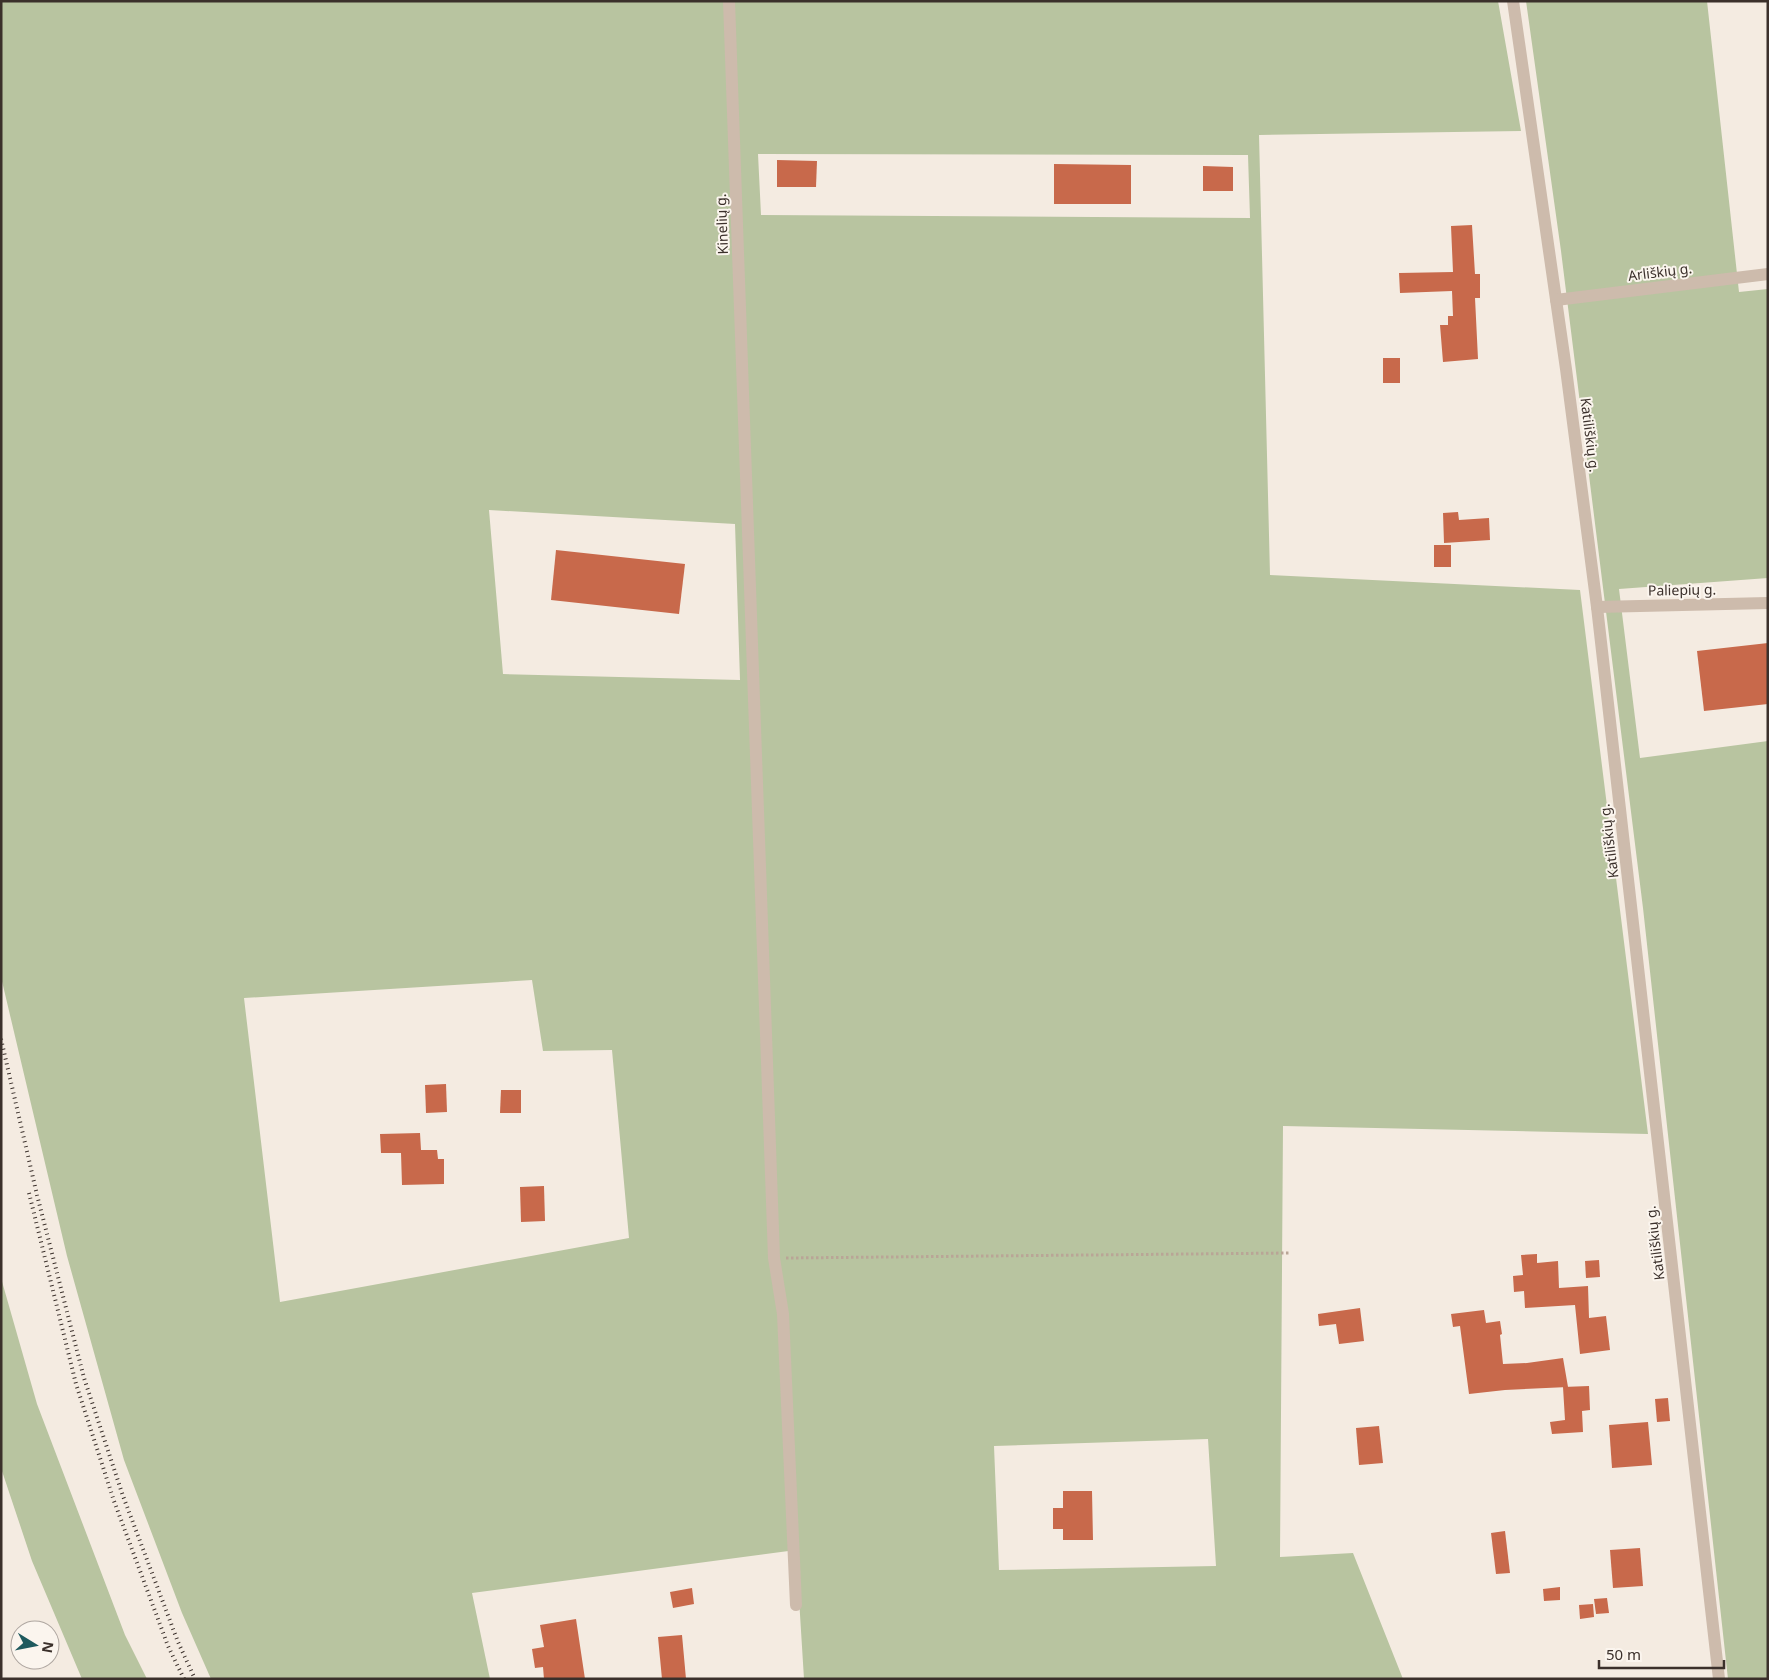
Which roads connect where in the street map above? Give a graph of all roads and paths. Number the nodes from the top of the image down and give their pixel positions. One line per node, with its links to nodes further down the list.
1 (729, 1): 8 (street, Kinelių g.)
2 (1513, 2): 4 (street, Katiliškių g.)
3 (1768, 274): 4 (street, Arliškių g.)
4 (1556, 300): 6 (street, Katiliškių g.)
5 (1768, 603): 6 (street, Paliepių g.)
6 (1597, 607): 10 (street, Katiliškių g.)
7 (1290, 1252): 8 (path)
8 (774, 1258): 9 (street, Kinelių g.)
9 (796, 1605)
10 (1719, 1679)

